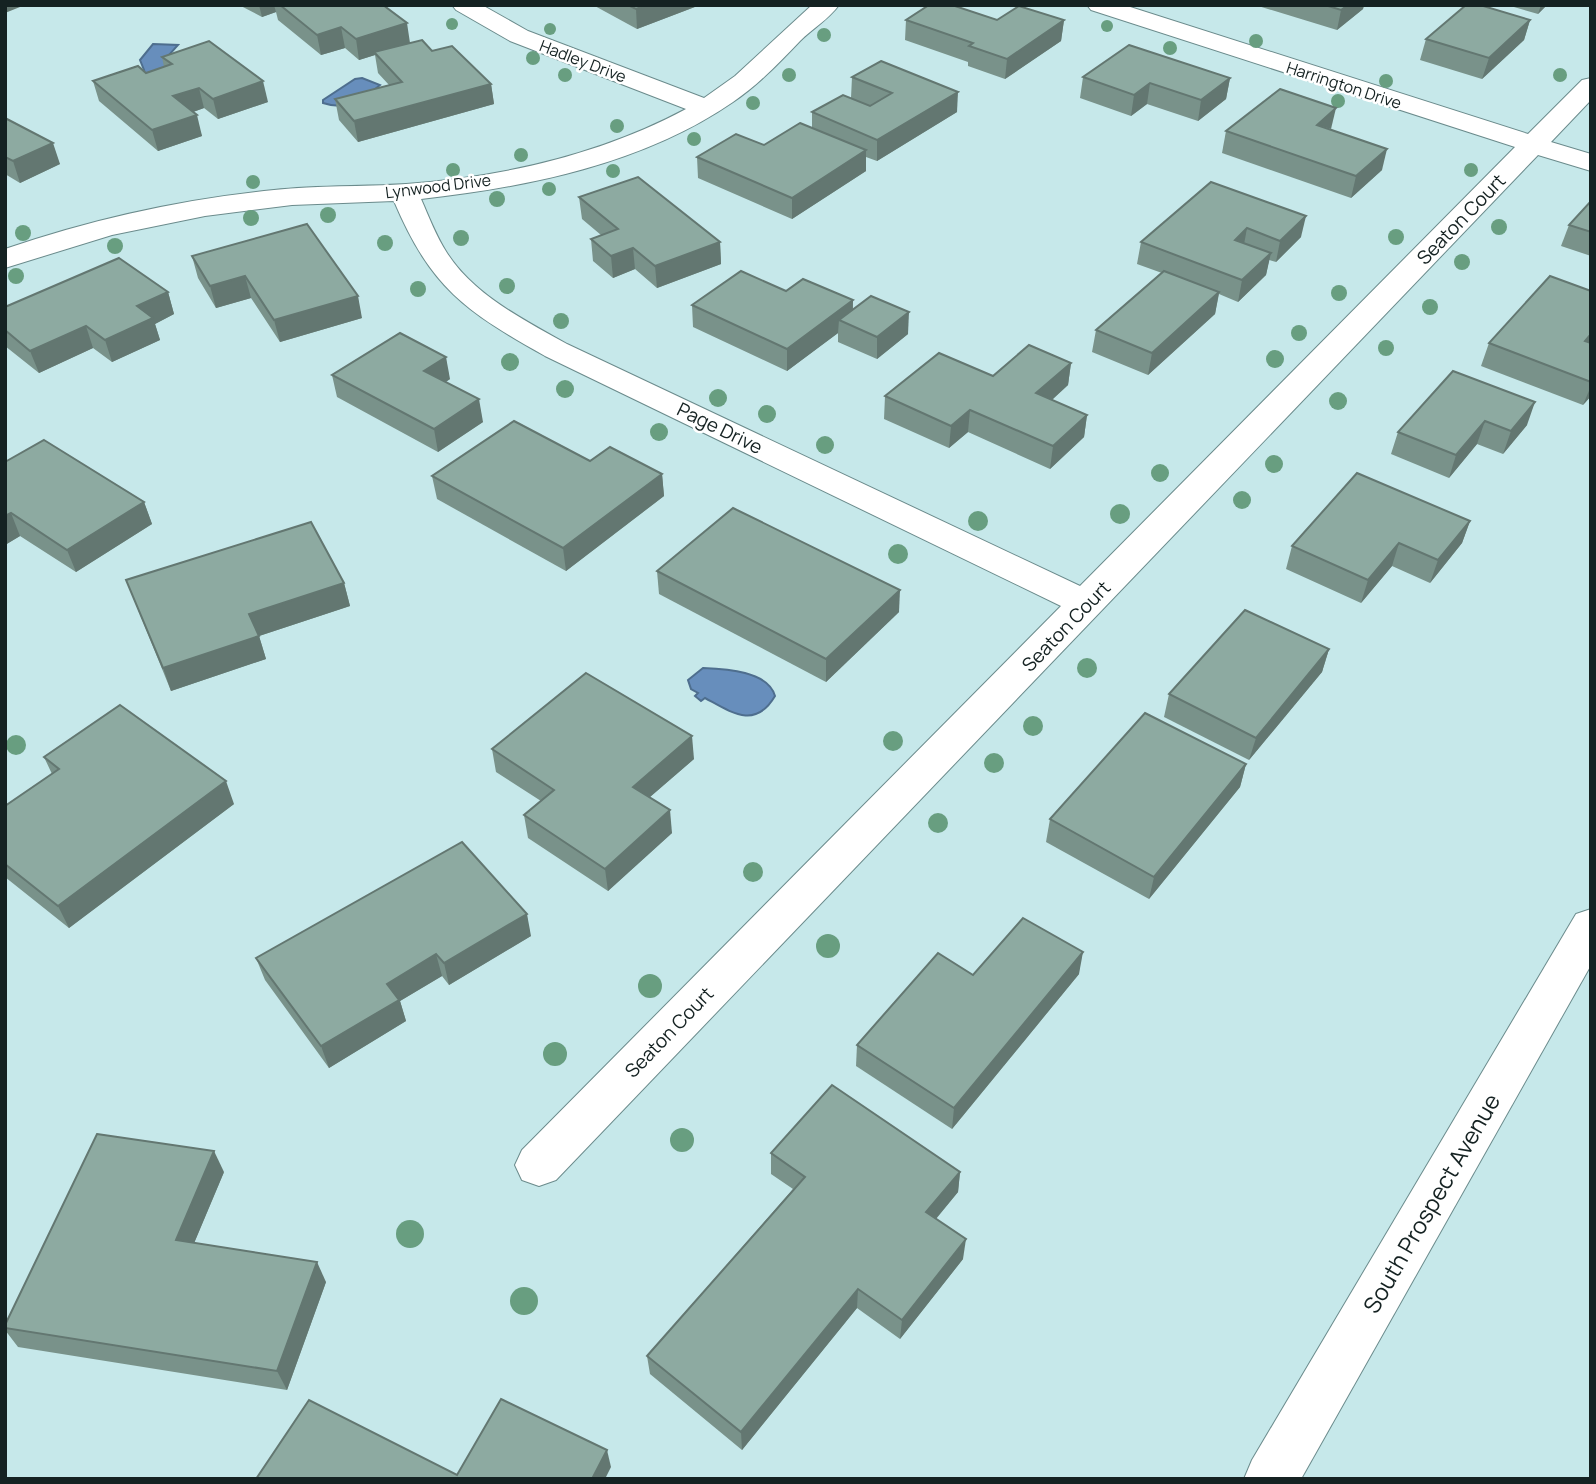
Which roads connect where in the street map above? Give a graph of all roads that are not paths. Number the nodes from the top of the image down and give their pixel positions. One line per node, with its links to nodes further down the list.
1 (464, 5): 5 (street, Hadley Drive)
2 (827, 5): 5 (street, Lynwood Drive)
3 (1099, 5): 6 (street, Harrington Drive)
4 (1591, 85): 6 (street, Seaton Court)
5 (706, 108): 8 (street, Lynwood Drive)
6 (1533, 145): 7 (street, Harrington Drive); 10 (street, Seaton Court)
7 (1591, 163)
8 (404, 192): 9 (street, Lynwood Drive); 10 (street, Page Drive)
9 (5, 259)
10 (1087, 604): 12 (street, Seaton Court)
11 (1591, 926): 13 (street, South Prospect Avenue)
12 (539, 1165)
13 (1271, 1479)

